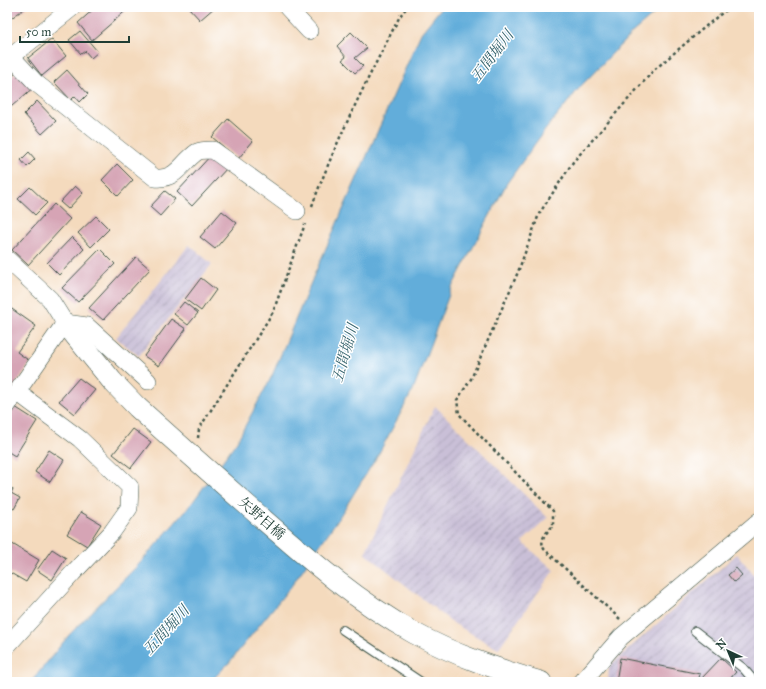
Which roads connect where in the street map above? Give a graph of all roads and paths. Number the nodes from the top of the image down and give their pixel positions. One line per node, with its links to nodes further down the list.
1 (73, 7): 6 (street)
2 (287, 7): 5 (street)
3 (407, 7): 7 (path)
4 (732, 7): 15 (path)
5 (309, 31)
6 (8, 56): 7 (street)
7 (305, 212): 13 (path)
8 (7, 259): 9 (street)
9 (65, 323): 10 (street); 11 (street); 13 (street, 矢野目橋)
10 (148, 381)
11 (17, 392): 12 (street); 18 (street)
12 (7, 406)
13 (197, 461): 20 (street, 矢野目橋)
14 (759, 521): 15 (street)
15 (631, 628): 21 (street)
16 (343, 630): 19 (lane)
17 (695, 631): 22 (lane)
18 (9, 639)
19 (421, 682)
20 (541, 682)
21 (582, 682)
22 (755, 682)

